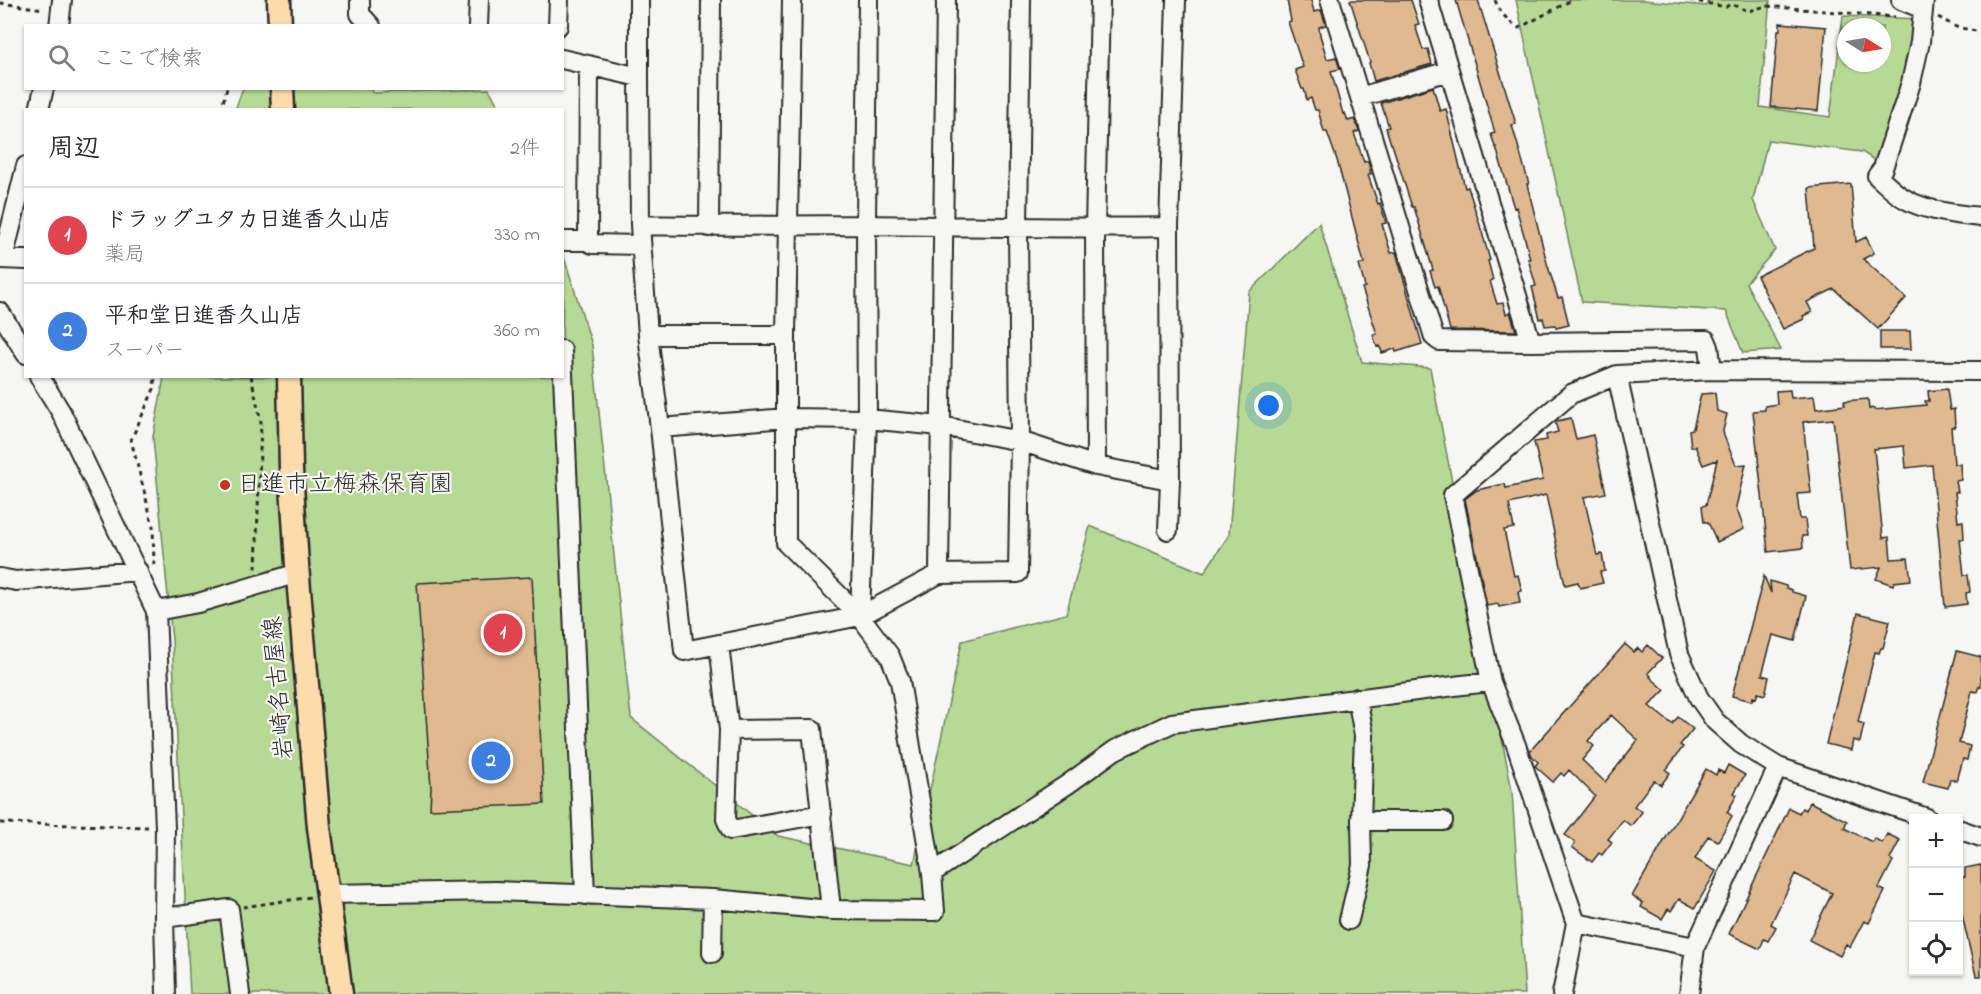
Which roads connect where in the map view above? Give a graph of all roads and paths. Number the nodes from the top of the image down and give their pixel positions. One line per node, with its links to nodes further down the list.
1 (279, 0): 22 (main road)
2 (360, 0): 23 (street)
3 (478, 0): 24 (street)
4 (559, 0): 25 (street)
5 (639, 0): 30 (street)
6 (711, 0): 43 (street)
7 (792, 0): 41 (street)
8 (868, 0): 42 (street)
9 (946, 0): 44 (street)
10 (1021, 0): 45 (street)
11 (1100, 0): 47 (street)
12 (1176, 0): 46 (street)
13 (1330, 0): 34 (street)
14 (1428, 0): 29 (street)
15 (1495, 0): 16 (path)
16 (1572, 0)
17 (1690, 0): 20 (path)
18 (1900, 0): 20 (street)
19 (0, 3): 21 (path)
20 (1923, 9): 26 (path); 39 (street)
21 (60, 12)
22 (280, 24)
23 (369, 24)
24 (478, 24)
25 (558, 24)
26 (1981, 32)
27 (564, 59): 28 (street)
28 (589, 65): 30 (street); 49 (street)
29 (1449, 71): 34 (street); 56 (street)
30 (639, 77): 40 (street)
31 (44, 90): 35 (street)
32 (226, 90): 36 (path)
33 (282, 90): 37 (main road)
34 (1360, 97): 56 (street)
35 (39, 108)
36 (221, 108)
37 (283, 108)
38 (24, 173): 51 (street)
39 (1981, 217)
40 (639, 225): 43 (street); 50 (street)
41 (788, 225): 42 (street); 43 (street); 55 (street)
42 (866, 225): 44 (street); 67 (street)
43 (709, 227)
44 (942, 227): 45 (street); 68 (street)
45 (1018, 227): 47 (street); 70 (street)
46 (1170, 227): 47 (street); 72 (street)
47 (1095, 229): 71 (street)
48 (564, 241): 49 (street)
49 (588, 241): 50 (street)
50 (641, 245): 54 (street)
51 (1, 259): 52 (street)
52 (24, 261)
53 (0, 312): 57 (street)
54 (648, 335): 55 (street); 69 (street)
55 (786, 335): 66 (street)
56 (1531, 342): 58 (street)
57 (24, 351)
58 (1712, 370): 59 (street); 60 (street)
59 (1981, 371)
60 (1617, 375): 82 (street); 85 (street)
61 (40, 378): 74 (street)
62 (155, 378): 74 (path)
63 (251, 378): 78 (path)
64 (289, 378): 75 (main road, 岩崎名古屋線)
65 (563, 378): 96 (street)
66 (786, 418): 67 (street); 69 (street); 80 (street)
67 (867, 419): 68 (street); 80 (street)
68 (941, 426): 70 (street); 76 (street)
69 (660, 428): 81 (street)
70 (1020, 441): 71 (street); 76 (street)
71 (1096, 466): 72 (street)
72 (1170, 480): 73 (street)
73 (1168, 531)
74 (146, 570): 77 (street); 79 (street)
75 (297, 573): 78 (street); 95 (main road, 岩崎名古屋線)
76 (939, 574): 80 (street)
77 (0, 578)
78 (255, 585): 79 (street)
79 (156, 611): 91 (street)
80 (860, 616): 81 (street); 94 (street)
81 (719, 644): 84 (street)
82 (1491, 682): 83 (street); 102 (street)
83 (1358, 698): 88 (street); 94 (street)
84 (729, 730): 86 (street); 86 (street)
85 (1778, 767): 87 (street); 103 (street)
86 (822, 814): 99 (street)
87 (1913, 814)
88 (1361, 821): 89 (street); 101 (street)
89 (1443, 821)
90 (0, 823): 91 (path)
91 (165, 828): 100 (street)
92 (1963, 830): 93 (street)
93 (1981, 837)
94 (932, 873): 99 (street)
95 (328, 894): 96 (street); 98 (path); 107 (main road, 岩崎名古屋線)
96 (585, 894): 97 (street)
97 (713, 899): 99 (street); 104 (street)
98 (230, 909): 100 (street); 106 (street)
99 (831, 910)
100 (164, 918): 105 (street)
101 (1349, 920)
102 (1576, 923): 103 (street); 108 (street)
103 (1695, 947): 109 (street)
104 (712, 952)
105 (166, 994)
106 (240, 994)
107 (340, 994)
108 (1562, 994)
109 (1689, 994)

